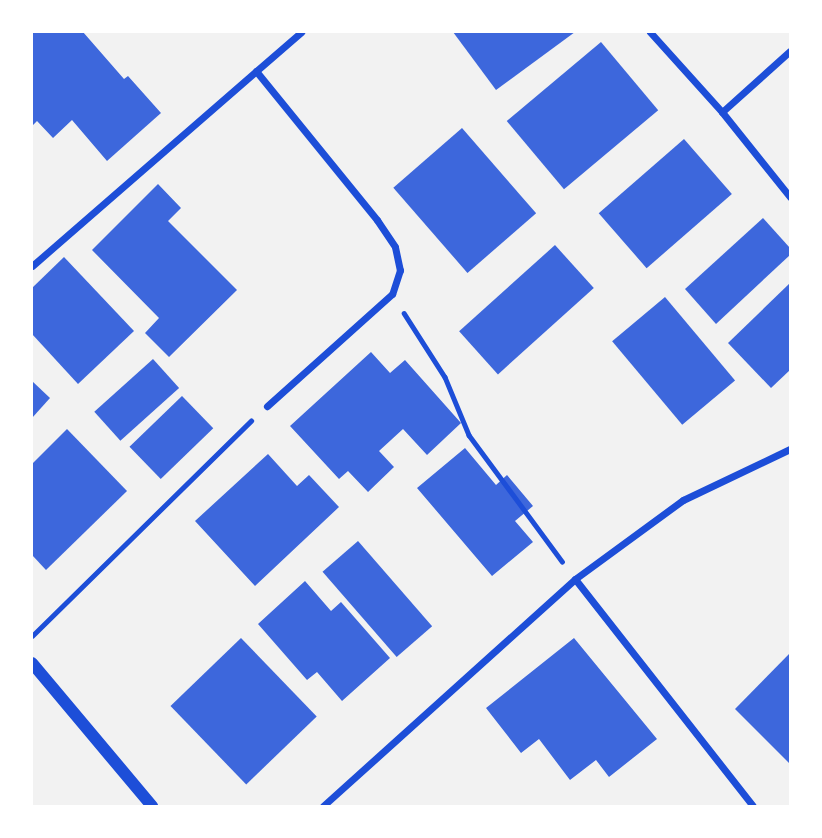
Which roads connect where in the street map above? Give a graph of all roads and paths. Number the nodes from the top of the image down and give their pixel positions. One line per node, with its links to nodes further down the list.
1 (301, 32): 4 (street)
2 (650, 32): 5 (street)
3 (790, 51): 5 (street)
4 (256, 71): 7 (street); 8 (street)
5 (722, 112): 6 (street)
6 (790, 197)
7 (32, 266)
8 (392, 294): 9 (street); 11 (path)
9 (267, 405): 12 (path)
10 (790, 449): 11 (street)
11 (575, 579): 15 (street); 16 (street)
12 (32, 636)
13 (32, 663): 14 (street)
14 (152, 807)
15 (323, 807)
16 (752, 807)

